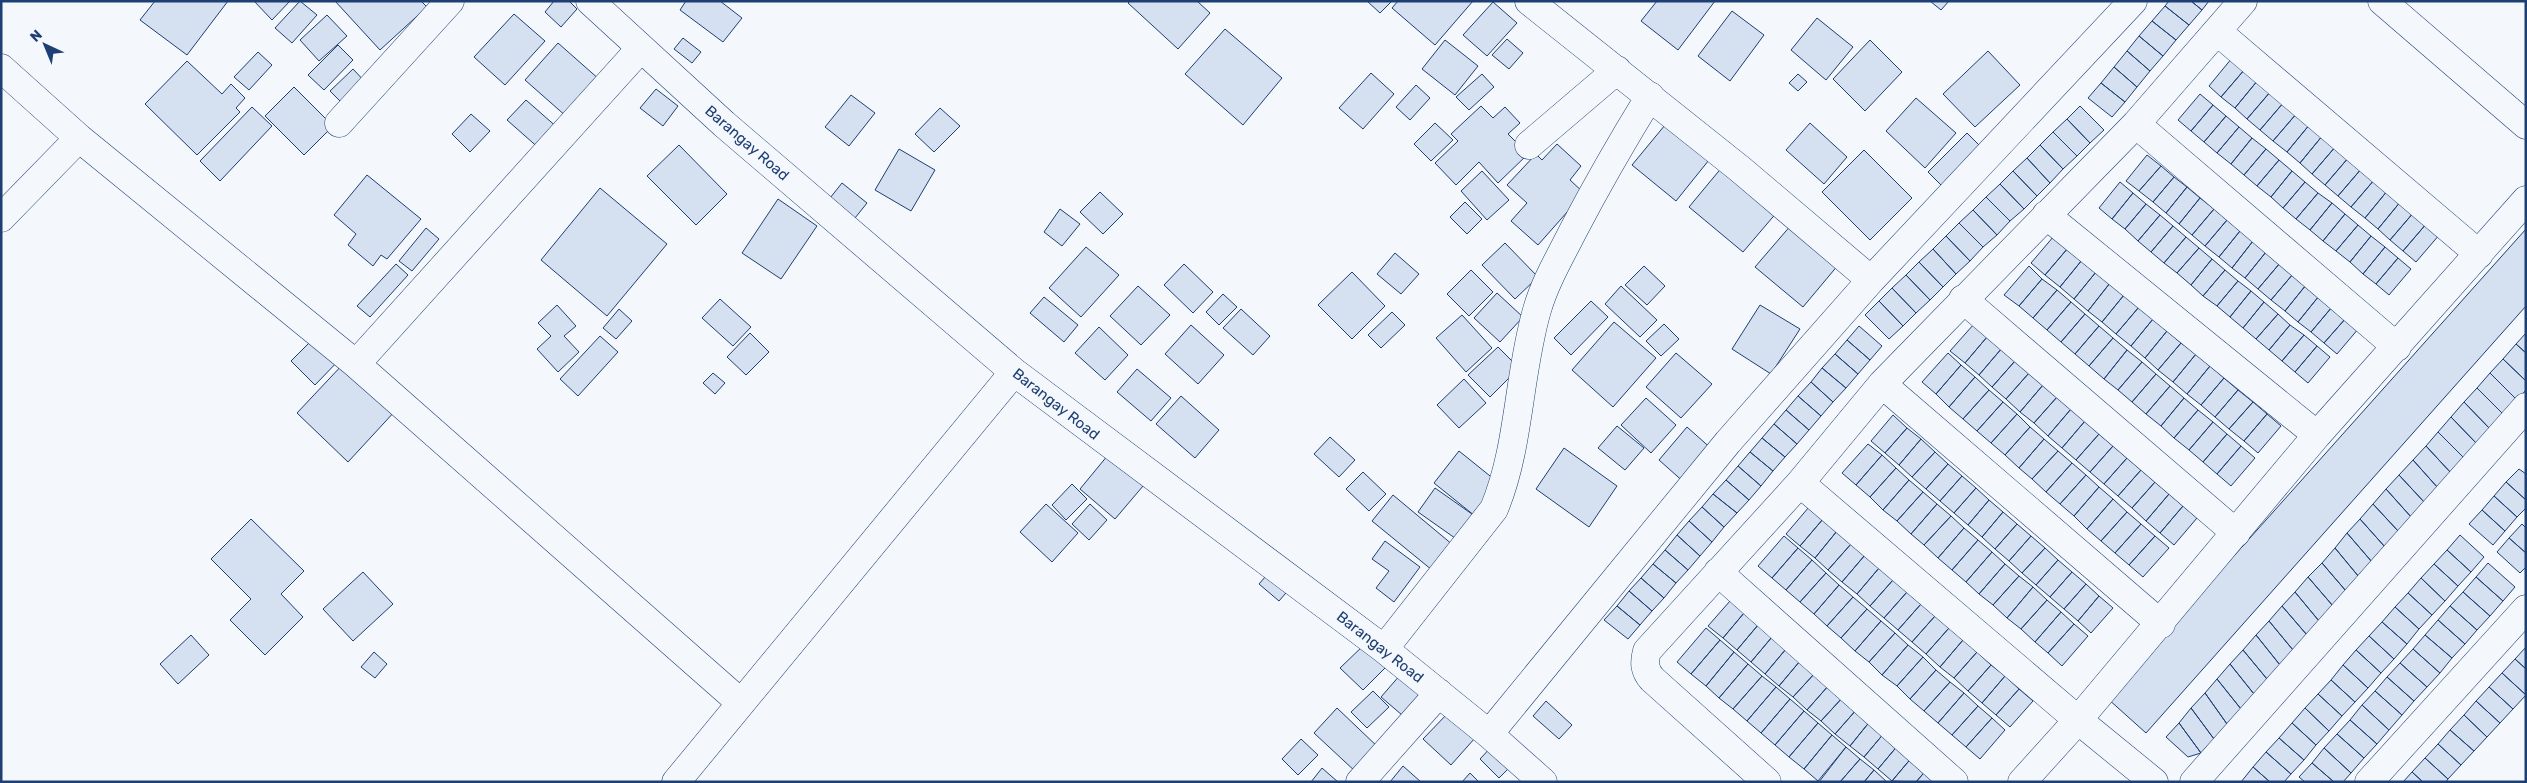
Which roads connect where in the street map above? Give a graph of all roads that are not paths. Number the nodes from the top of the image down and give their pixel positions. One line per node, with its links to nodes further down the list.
1 (450, 1): 12 (street)
2 (590, 1): 8 (street, Barangay Road)
3 (1529, 1): 10 (street)
4 (2133, 1): 21 (street)
5 (2243, 1): 7 (street)
6 (2382, 1): 14 (street)
7 (2218, 32): 13 (street); 20 (street)
8 (641, 48): 24 (street); 25 (street, Barangay Road)
9 (1, 68): 15 (street)
10 (1617, 70): 11 (street); 16 (street)
11 (1650, 96): 21 (street); 34 (street)
12 (339, 123)
13 (2136, 124): 18 (street); 23 (street)
14 (2526, 125)
15 (79, 138): 19 (street); 24 (street)
16 (1529, 145)
17 (2526, 200): 20 (street)
18 (2046, 215): 22 (street); 28 (street)
19 (1, 218)
20 (2479, 254): 23 (street)
21 (1870, 280): 38 (street)
22 (1963, 300): 26 (street); 30 (street)
23 (2397, 347): 28 (street)
24 (356, 364): 36 (street)
25 (1014, 372): 34 (street, Barangay Road); 36 (street)
26 (1882, 384): 29 (street); 33 (street)
27 (2526, 407): 46 (street)
28 (2317, 435): 30 (street)
29 (1800, 483): 31 (street); 37 (street)
30 (2236, 533): 33 (street)
31 (1718, 572): 42 (street); 43 (street)
32 (2526, 609): 47 (street)
33 (2161, 624): 37 (street)
34 (1384, 649): 35 (street, Barangay Road)
35 (1439, 693): 38 (street, Barangay Road); 40 (street)
36 (741, 703): 39 (street)
37 (2078, 720): 44 (street); 45 (street)
38 (1489, 734): 41 (street, Barangay Road)
39 (676, 782)
40 (1360, 782)
41 (1543, 782)
42 (1767, 782)
43 (1954, 782)
44 (2022, 782)
45 (2154, 782)
46 (2194, 782)
47 (2369, 782)

